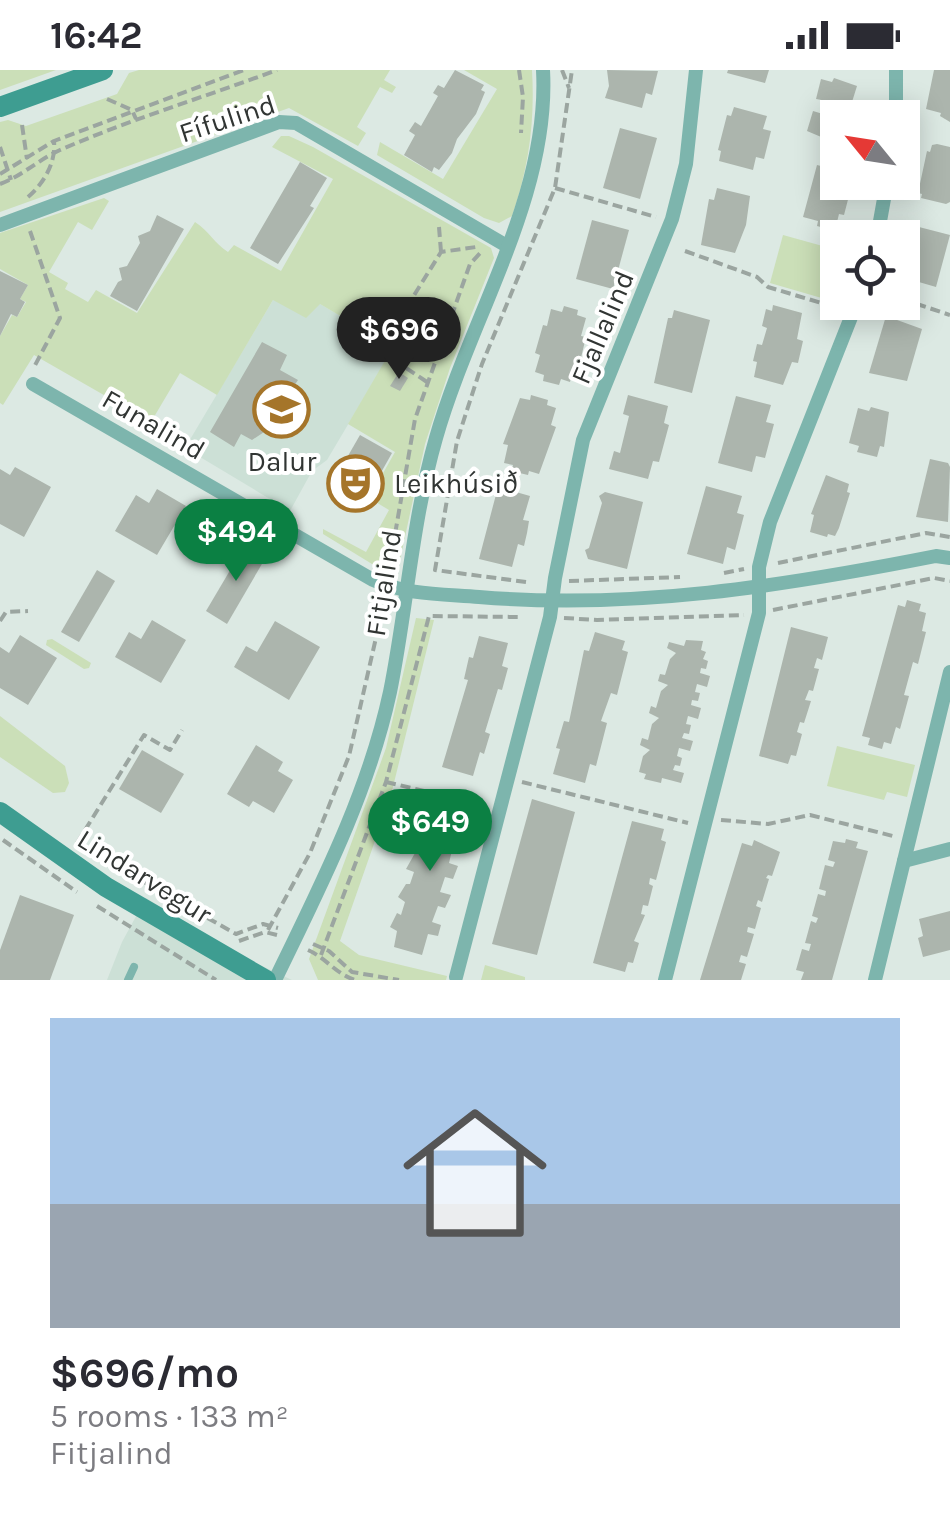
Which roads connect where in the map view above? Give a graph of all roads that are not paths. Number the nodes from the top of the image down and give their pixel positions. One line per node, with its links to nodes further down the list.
1 (103, 70): 6 (street)
2 (543, 70): 8 (street, Fitjalind)
3 (696, 70): 14 (street, Fjallalind)
4 (896, 70): 5 (street)
5 (896, 100)
6 (0, 107)
7 (0, 224): 8 (street, Fífulind)
8 (507, 246): 13 (street, Fitjalind)
9 (851, 320): 12 (street)
10 (33, 384): 13 (street, Funalind)
11 (950, 558): 12 (street)
12 (759, 588): 14 (street); 25 (street)
13 (408, 591): 14 (street); 24 (street, Fitjalind)
14 (551, 603): 21 (street, Fjallalind)
15 (950, 672): 16 (street)
16 (945, 713): 19 (street)
17 (0, 812): 23 (street, Lindarvegur)
18 (950, 849): 19 (street)
19 (904, 862): 26 (street)
20 (134, 967): 22 (lane)
21 (456, 977)
22 (128, 980)
23 (266, 980)
24 (275, 980)
25 (664, 980)
26 (875, 980)

